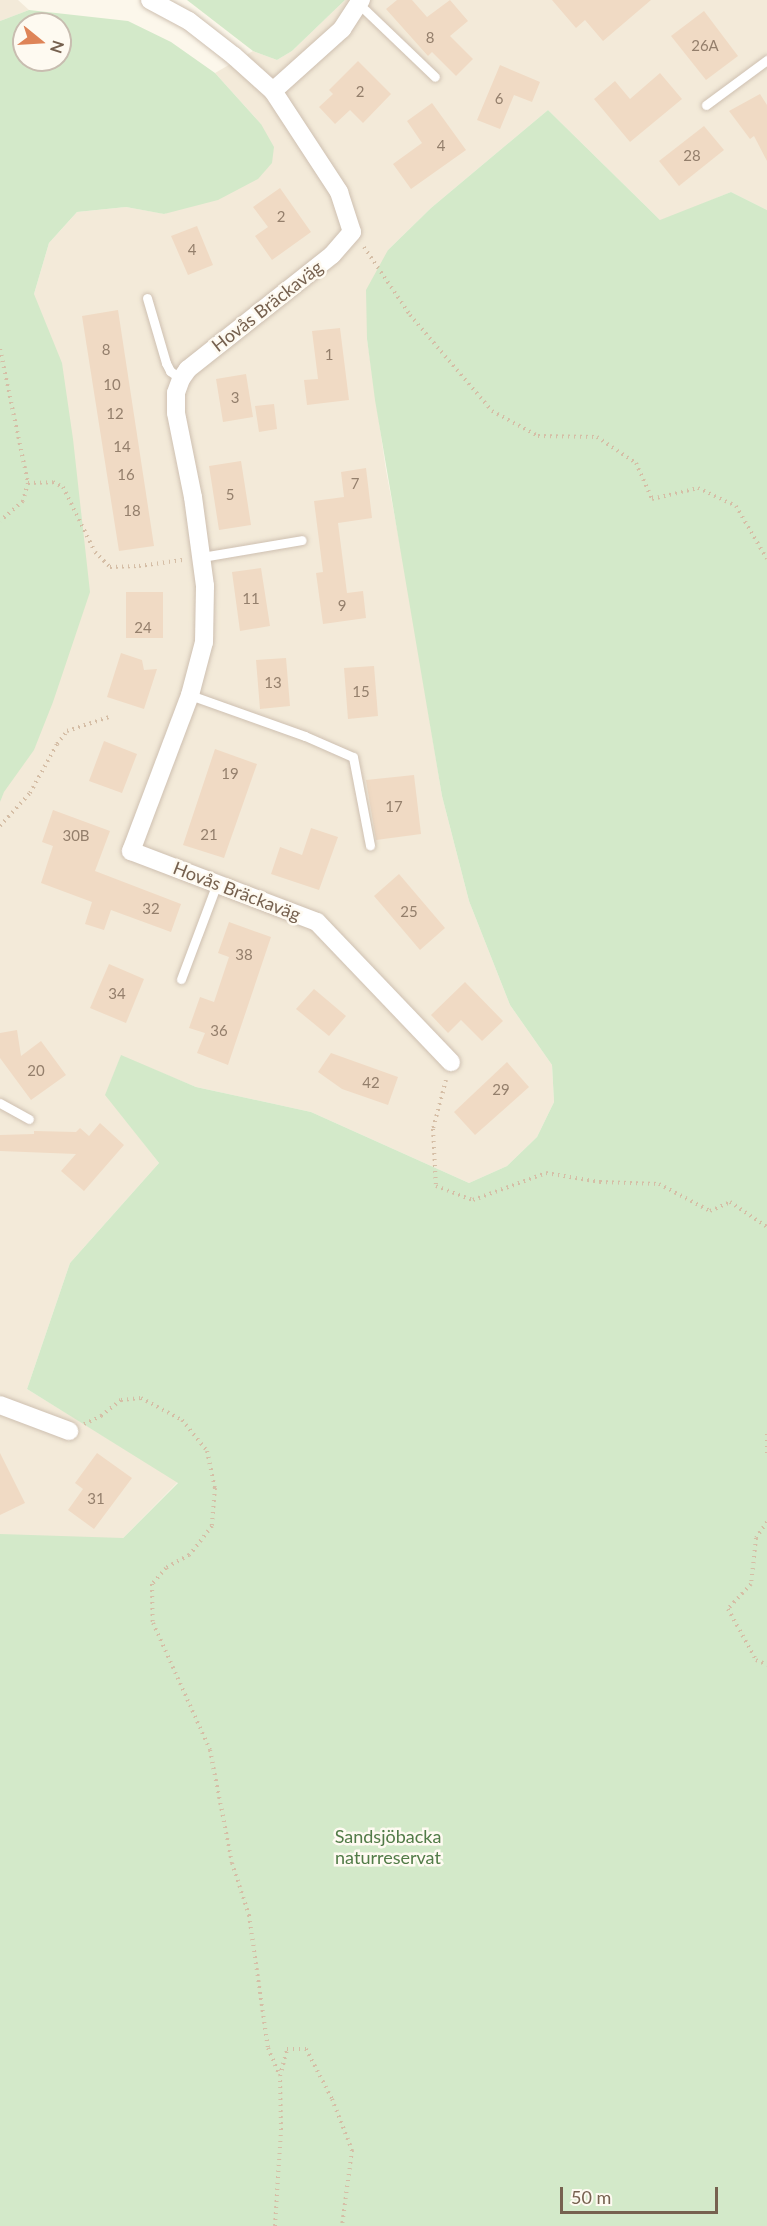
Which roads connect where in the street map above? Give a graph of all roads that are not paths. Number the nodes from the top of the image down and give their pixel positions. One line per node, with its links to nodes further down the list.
1 (150, 0): 5 (street)
2 (360, 2): 4 (lane); 5 (street)
3 (767, 60): 6 (lane)
4 (435, 77)
5 (273, 91): 8 (street, Hovås Bräckaväg)
6 (706, 105)
7 (147, 298): 8 (lane)
8 (181, 379): 10 (street, Hovås Bräckaväg)
9 (302, 540): 10 (lane)
10 (202, 557): 11 (street, Hovås Bräckaväg)
11 (190, 695): 12 (lane); 13 (street, Hovås Bräckaväg)
12 (370, 845)
13 (217, 882): 14 (lane); 15 (street, Hovås Bräckaväg)
14 (182, 979)
15 (451, 1062)
16 (0, 1102): 17 (lane)
17 (29, 1119)
18 (0, 1405): 19 (street)
19 (69, 1431)

